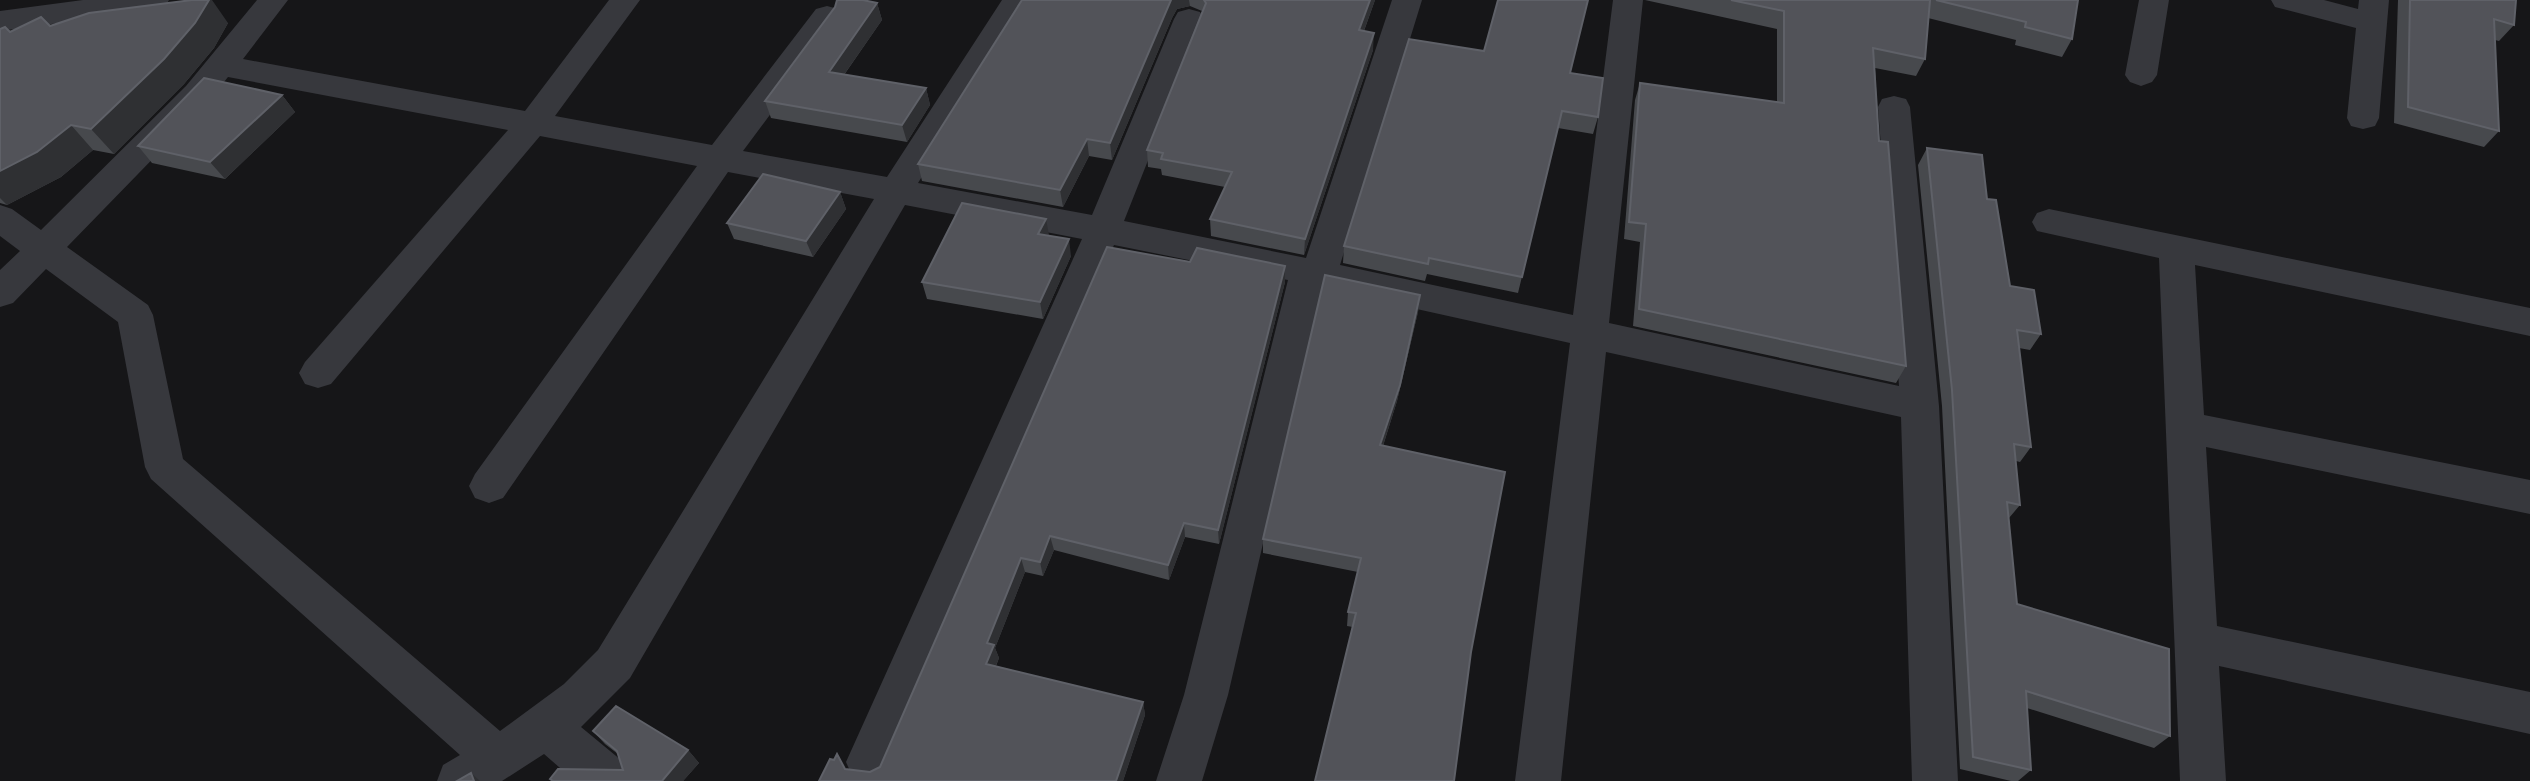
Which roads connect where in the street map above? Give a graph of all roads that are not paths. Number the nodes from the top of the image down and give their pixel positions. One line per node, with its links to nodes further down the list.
1 (154, 0): 12 (street)
2 (273, 0): 13 (street)
3 (625, 0): 17 (street)
4 (1017, 0): 19 (street)
5 (1407, 0): 25 (street)
6 (1628, 0): 28 (street)
7 (2154, 0): 14 (street)
8 (2286, 0): 9 (street)
9 (2373, 11): 16 (street)
10 (827, 16): 18 (street)
11 (1189, 19): 22 (street)
12 (0, 21)
13 (221, 65): 17 (street); 24 (street)
14 (2141, 75)
15 (1894, 107): 30 (street)
16 (2362, 118)
17 (533, 123): 18 (street); 29 (street)
18 (720, 158): 19 (street); 32 (street)
19 (896, 191): 22 (street); 36 (street)
20 (0, 218): 24 (street)
21 (2049, 222): 23 (street)
22 (1103, 230): 25 (street); 38 (street)
23 (2176, 248): 27 (street); 31 (street)
24 (43, 250): 26 (street); 37 (street)
25 (1314, 273): 28 (street); 41 (street)
26 (0, 293)
27 (2530, 322)
28 (1587, 333): 30 (street); 42 (street)
29 (318, 373)
30 (1920, 406): 43 (street)
31 (2185, 427): 33 (street); 34 (street)
32 (489, 486)
33 (2530, 497)
34 (2196, 641): 35 (street); 44 (street)
35 (2530, 713)
36 (546, 726): 37 (street); 40 (street)
37 (497, 758): 39 (street)
38 (869, 762)
39 (460, 781)
40 (610, 781)
41 (1179, 781)
42 (1538, 781)
43 (1935, 781)
44 (2203, 781)

